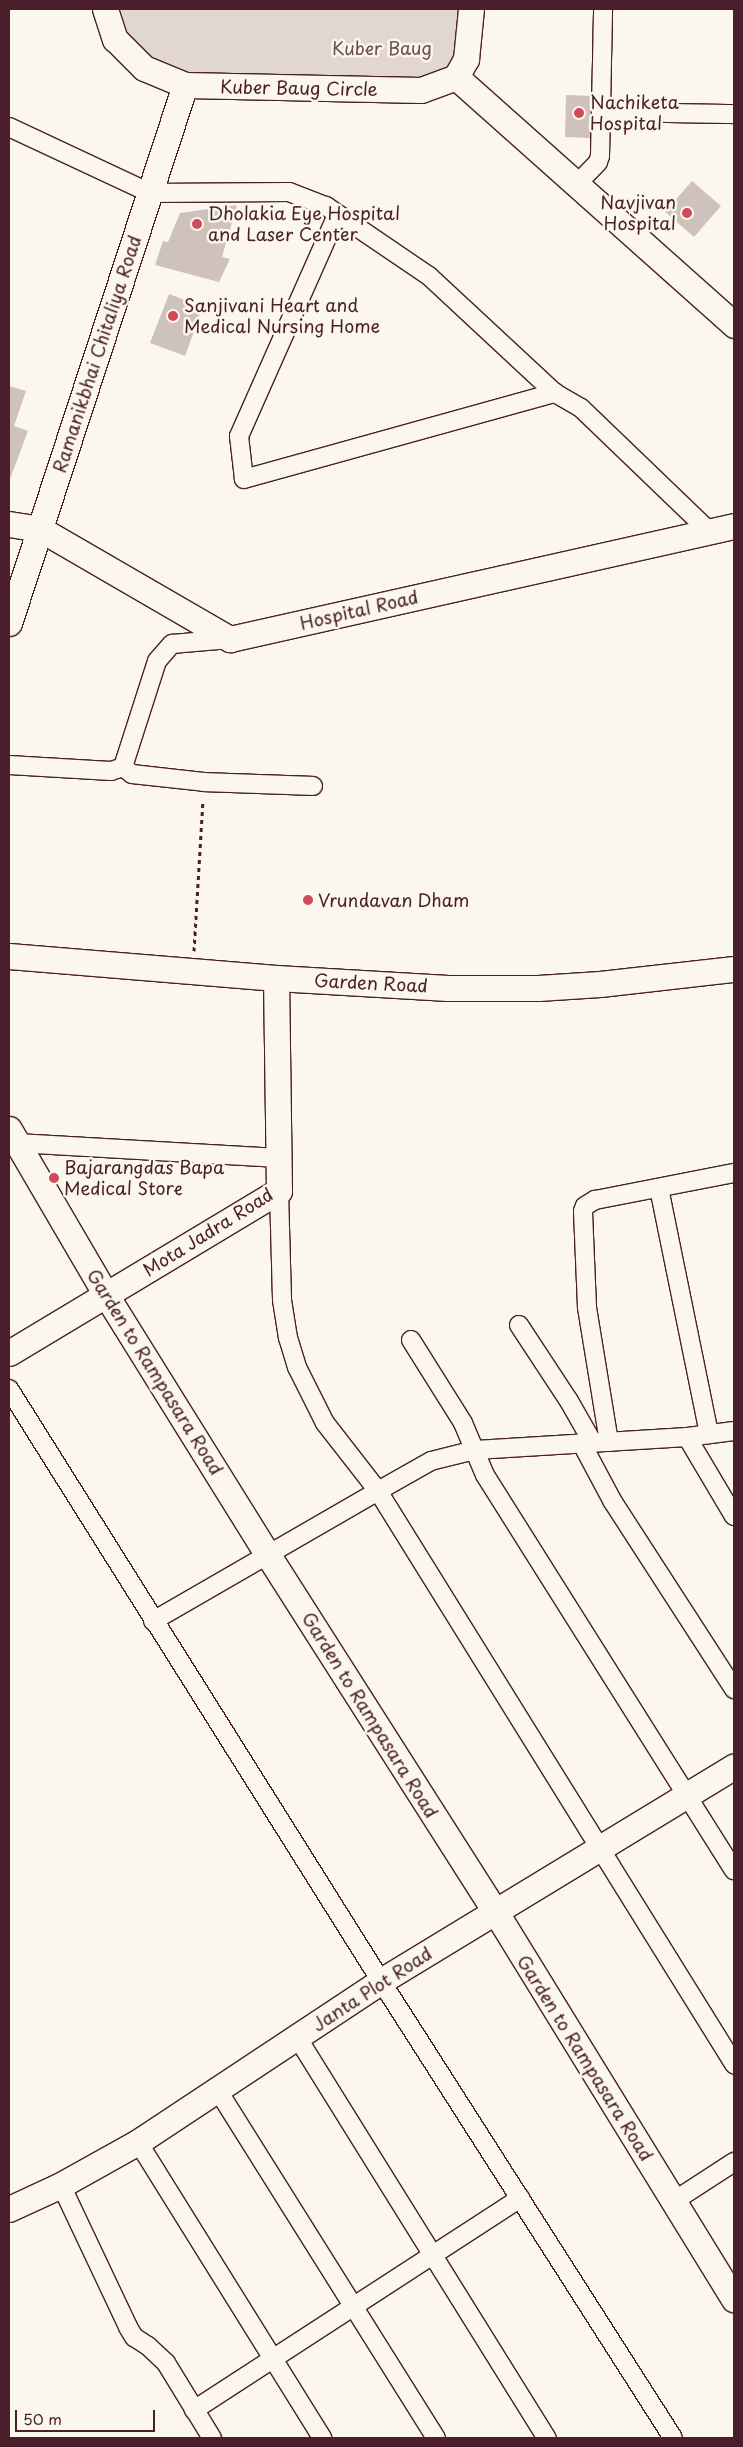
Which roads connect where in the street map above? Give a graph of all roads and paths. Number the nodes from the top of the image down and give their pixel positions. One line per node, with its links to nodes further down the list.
1 (105, 9): 5 (main road, Kuber Baug Circle)
2 (471, 9): 4 (main road)
3 (603, 9): 6 (street)
4 (456, 77): 5 (main road, Kuber Baug Circle); 9 (main road)
5 (185, 85): 10 (main road, Ramanikbhai Chitaliya Road)
6 (602, 112): 7 (street); 9 (street)
7 (734, 114)
8 (9, 127): 10 (street)
9 (577, 184): 12 (main road)
10 (150, 193): 11 (street); 16 (main road, Ramanikbhai Chitaliya Road)
11 (337, 215): 13 (street); 13 (street)
12 (734, 325)
13 (555, 393): 17 (street)
14 (9, 524): 16 (main road)
15 (734, 526): 17 (main road, Hospital Road)
16 (40, 529): 18 (main road, Ramanikbhai Chitaliya Road); 19 (main road)
17 (710, 532): 19 (main road, Hospital Road)
18 (9, 623)
19 (230, 639): 21 (street)
20 (9, 765): 21 (street)
21 (123, 767): 22 (street)
22 (204, 782): 23 (street); 26 (path)
23 (314, 786)
24 (9, 956): 26 (main road, Garden Road)
25 (734, 969): 27 (main road, Garden Road)
26 (193, 970): 27 (main road, Garden Road)
27 (276, 978): 29 (main road, Mota Jadra Road)
28 (13, 1136): 29 (street); 33 (main road, Garden to Rampasara Road)
29 (279, 1158): 32 (main road, Mota Jadra Road)
30 (734, 1174): 31 (street)
31 (659, 1188): 39 (street); 41 (street)
32 (279, 1191): 33 (main road, Mota Jadra Road); 43 (street)
33 (106, 1295): 36 (main road, Mota Jadra Road); 45 (main road, Garden to Rampasara Road)
34 (519, 1325): 41 (street)
35 (411, 1340): 42 (street)
36 (9, 1353)
37 (9, 1389): 46 (street)
38 (734, 1431): 39 (street)
39 (709, 1434): 40 (street)
40 (687, 1437): 41 (street); 44 (street)
41 (595, 1443): 42 (street); 47 (street)
42 (475, 1450): 43 (street); 49 (street)
43 (378, 1491): 45 (street); 50 (street)
44 (734, 1516)
45 (268, 1555): 46 (street); 52 (main road, Garden to Rampasara Road)
46 (153, 1621): 53 (street)
47 (734, 1689)
48 (734, 1766): 49 (main road, Janta Plot Road)
49 (686, 1795): 50 (main road, Janta Plot Road); 51 (street)
50 (598, 1848): 52 (main road, Janta Plot Road); 55 (street)
51 (734, 1870)
52 (495, 1911): 53 (main road, Janta Plot Road); 61 (main road, Garden to Rampasara Road)
53 (381, 1981): 54 (main road, Janta Plot Road); 60 (street)
54 (297, 2037): 56 (main road, Janta Plot Road); 63 (street)
55 (734, 2064)
56 (216, 2090): 57 (main road, Janta Plot Road); 65 (street)
57 (138, 2142): 59 (main road, Janta Plot Road); 66 (street)
58 (734, 2162): 61 (street)
59 (61, 2185): 62 (main road, Janta Plot Road); 67 (street)
60 (520, 2198): 63 (street); 72 (street)
61 (674, 2202): 64 (main road, Garden to Rampasara Road)
62 (9, 2209)
63 (433, 2257): 65 (street); 71 (street)
64 (734, 2299)
65 (353, 2307): 66 (street); 70 (street)
66 (271, 2359): 67 (street); 69 (street)
67 (194, 2410): 68 (street)
68 (212, 2438)
69 (322, 2438)
70 (436, 2438)
71 (547, 2438)
72 (674, 2438)

